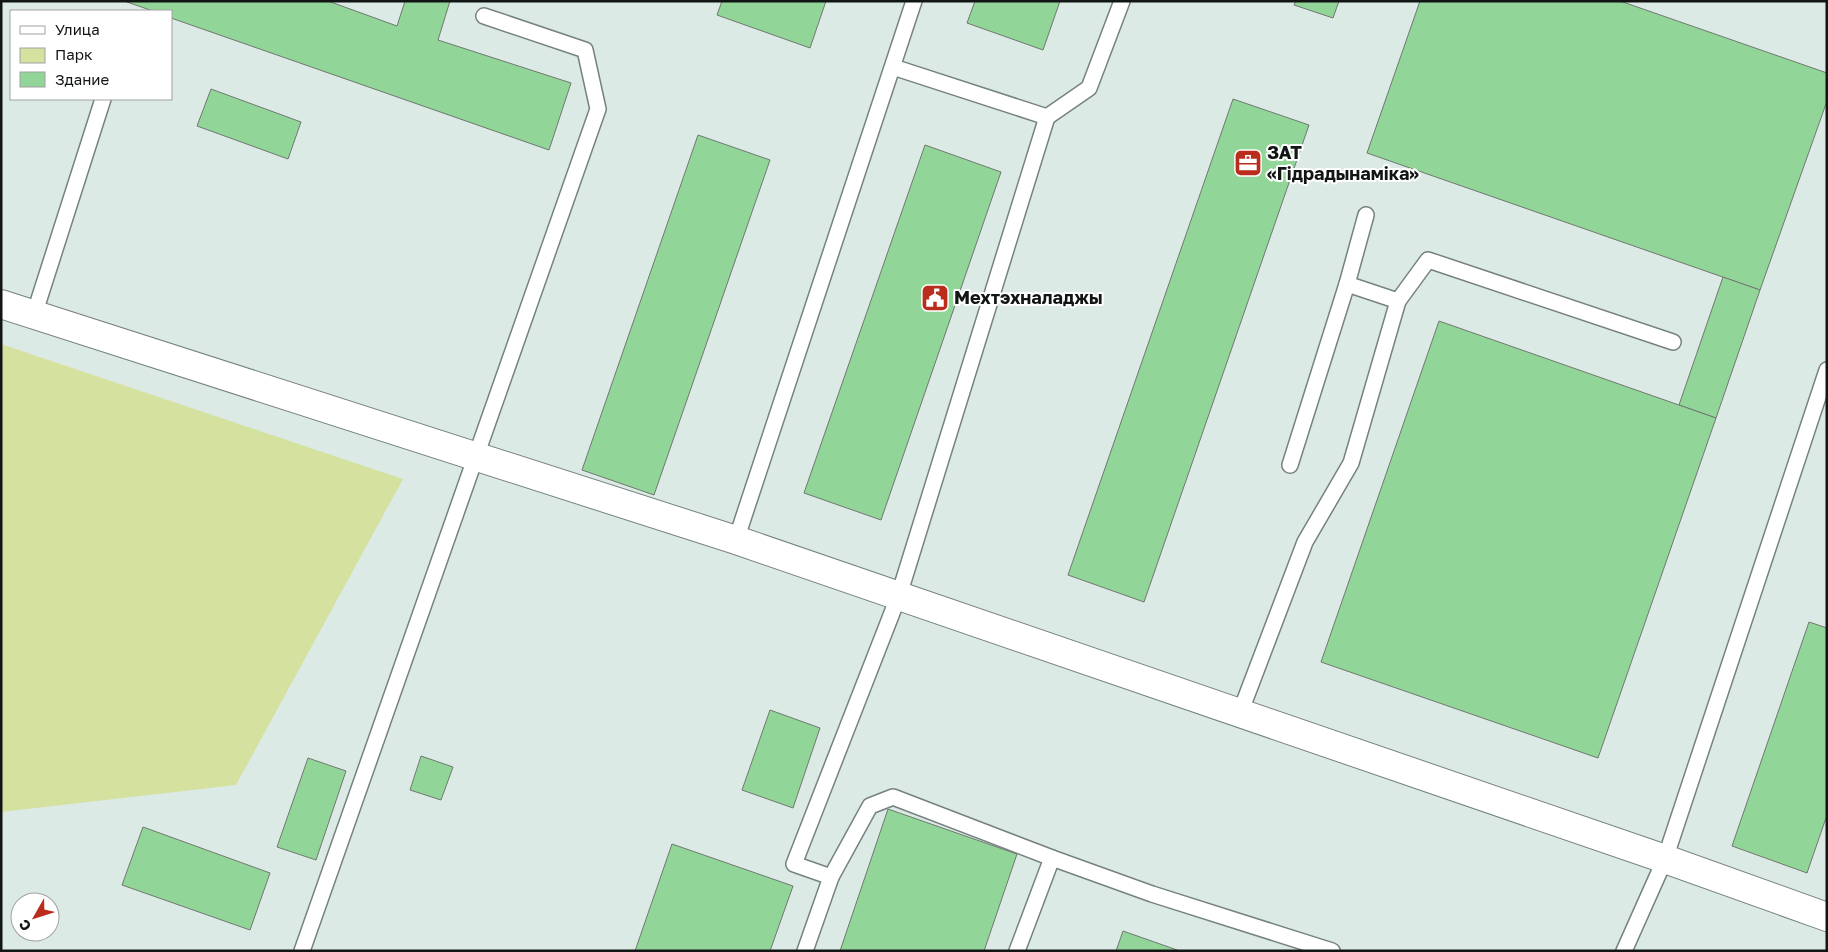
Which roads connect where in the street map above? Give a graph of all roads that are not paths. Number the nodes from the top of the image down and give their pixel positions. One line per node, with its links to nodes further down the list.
1 (914, 1): 4 (lane)
2 (1122, 1): 6 (lane)
3 (484, 16): 14 (lane)
4 (893, 67): 6 (lane); 16 (lane)
5 (103, 100): 11 (lane)
6 (1047, 117): 17 (lane)
7 (1366, 215): 8 (lane)
8 (1346, 284): 9 (lane); 15 (lane)
9 (1398, 302): 12 (lane); 18 (lane)
10 (1, 304): 11 (street)
11 (34, 315): 14 (street)
12 (1673, 342)
13 (1827, 370): 20 (lane)
14 (475, 456): 16 (street); 23 (lane)
15 (1290, 465)
16 (736, 540): 17 (street)
17 (899, 595): 18 (street); 21 (lane)
18 (1240, 713): 20 (street)
19 (1052, 858): 21 (lane); 25 (lane); 26 (lane)
20 (1665, 859): 22 (street); 27 (lane)
21 (831, 878): 24 (lane)
22 (1827, 916)
23 (302, 951)
24 (805, 951)
25 (1017, 951)
26 (1332, 951)
27 (1624, 951)

